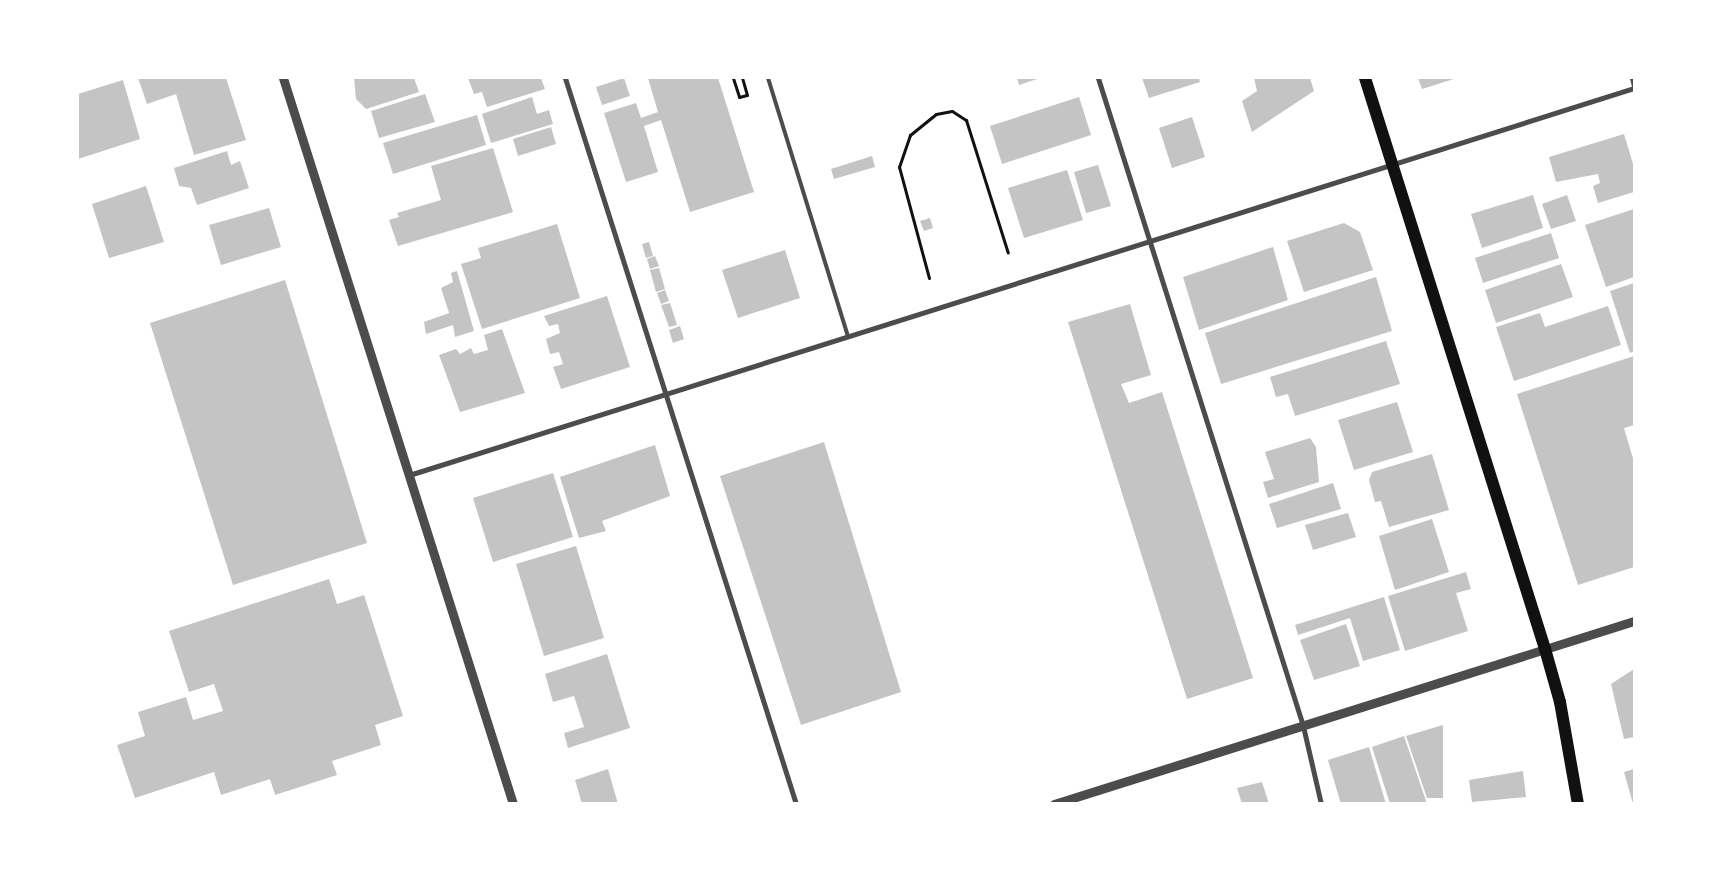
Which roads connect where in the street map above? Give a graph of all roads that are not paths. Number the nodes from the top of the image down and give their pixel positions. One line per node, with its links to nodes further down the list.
1 (283, 78): 12 (street)
2 (565, 78): 11 (street)
3 (768, 78): 10 (lane)
4 (1098, 78): 9 (street)
5 (1365, 78): 8 (main road)
6 (1632, 78): 7 (street)
7 (1634, 87): 8 (street)
8 (1392, 164): 9 (street); 14 (main road)
9 (1150, 241): 10 (street); 15 (street)
10 (848, 336): 11 (street)
11 (665, 394): 12 (street); 18 (street)
12 (409, 475): 17 (street)
13 (1634, 621): 14 (street)
14 (1545, 649): 15 (street); 20 (main road)
15 (1303, 726): 16 (street); 19 (street)
16 (1059, 803)
17 (513, 804)
18 (796, 804)
19 (1321, 804)
20 (1578, 804)

